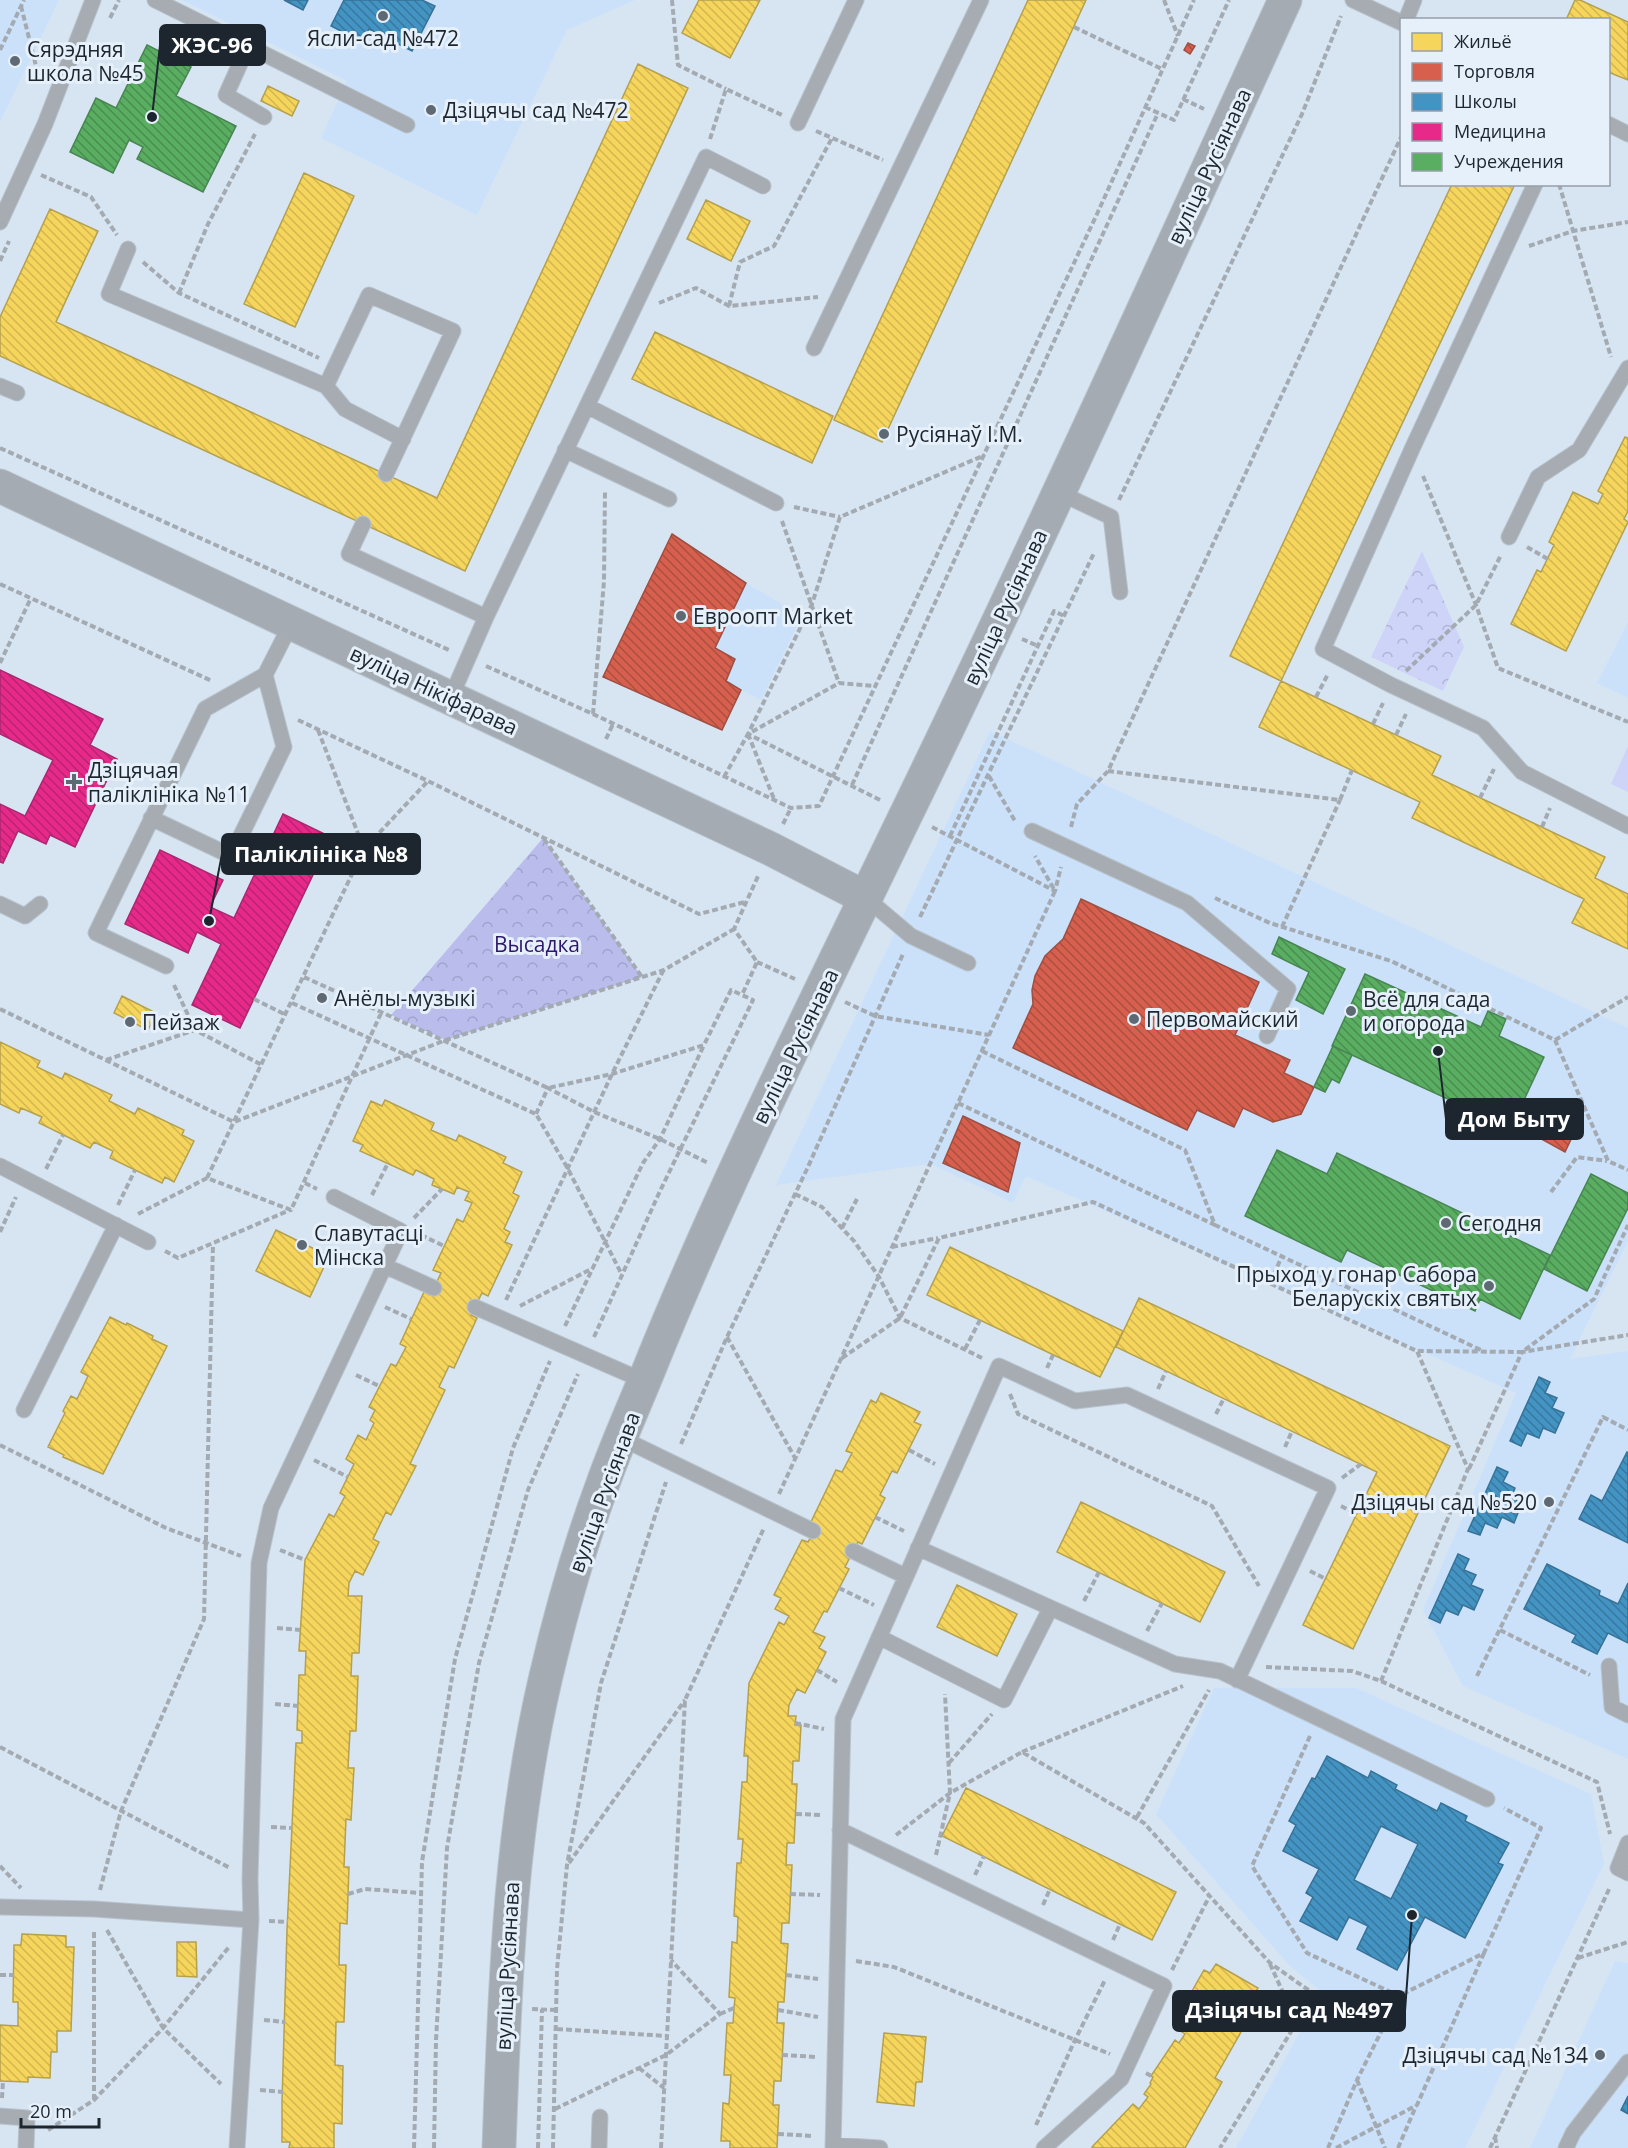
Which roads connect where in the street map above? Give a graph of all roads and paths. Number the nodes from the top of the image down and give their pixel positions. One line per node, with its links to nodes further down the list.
1 (24, 0): 13 (path)
2 (93, 0): 26 (lane)
3 (155, 0): 18 (lane)
4 (672, 0): 21 (path)
5 (856, 0): 25 (lane)
6 (981, 0): 42 (lane)
7 (1164, 0): 17 (path)
8 (1194, 0): 17 (path)
9 (1229, 0): 23 (path)
10 (1285, 0): 61 (main road, вуліца Русіянава)
11 (1414, 0): 14 (lane)
12 (1348, 5): 15 (lane); 65 (path)
13 (21, 6): 19 (path); 26 (path)
14 (1407, 18)
15 (1400, 22)
16 (1074, 27): 20 (path)
17 (1178, 36): 20 (path)
18 (248, 46): 24 (lane); 27 (lane)
19 (0, 50)
20 (1162, 69): 22 (path)
21 (726, 88)
22 (1145, 107): 23 (path); 57 (path)
23 (1158, 113): 97 (path)
24 (264, 117): 41 (path)
25 (798, 123)
26 (45, 124): 32 (lane)
27 (406, 125)
28 (1610, 125): 29 (lane)
29 (1628, 134)
30 (1400, 137): 92 (path)
31 (832, 138): 43 (path)
32 (25, 168): 36 (lane); 39 (path)
33 (763, 186): 44 (lane)
34 (1534, 186): 40 (lane)
35 (1560, 186): 38 (path)
36 (0, 222)
37 (1628, 222): 38 (path)
38 (1574, 231): 40 (path); 48 (path)
39 (128, 249): 41 (path); 50 (lane)
40 (1503, 255): 55 (lane)
41 (179, 293): 46 (path)
42 (839, 295): 43 (path); 45 (lane)
43 (729, 306): 44 (path)
44 (631, 314): 52 (lane)
45 (814, 348)
46 (336, 365): 50 (lane); 53 (lane)
47 (1628, 368): 48 (lane)
48 (1618, 384): 67 (lane)
49 (0, 386): 51 (lane)
50 (326, 386): 53 (lane)
51 (17, 393)
52 (587, 406): 56 (lane); 63 (lane)
53 (402, 439): 59 (lane)
54 (0, 448): 77 (path)
55 (1412, 449): 73 (path); 82 (lane)
56 (565, 450): 58 (lane); 75 (lane)
57 (985, 455): 64 (path); 81 (path)
58 (605, 469): 62 (lane); 86 (path)
59 (386, 474)
60 (0, 486): 76 (main road, вуліца Нікіфарава)
61 (1060, 493): 65 (lane); 101 (main road, вуліца Русіянава)
62 (669, 499)
63 (776, 503): 64 (path); 72 (path)
64 (840, 517): 72 (path)
65 (1111, 518): 70 (lane); 74 (path)
66 (363, 524): 75 (lane)
67 (1509, 537): 68 (path); 73 (path)
68 (1548, 559)
69 (0, 584): 71 (path)
70 (1120, 592)
71 (31, 598): 78 (path); 83 (path)
72 (812, 604): 80 (path); 89 (path)
73 (1476, 605): 82 (path); 87 (path)
74 (1064, 616): 93 (path); 106 (path)
75 (486, 617): 77 (lane)
76 (291, 624): 79 (lane); 84 (main road, вуліца Нікіфарава)
77 (468, 658): 84 (lane); 86 (path)
78 (0, 663)
79 (265, 675): 83 (lane); 85 (lane)
80 (839, 683): 81 (path); 89 (path)
81 (874, 686): 94 (path)
82 (1391, 686): 90 (lane)
83 (234, 691): 102 (lane)
84 (452, 698): 114 (main road, вуліца Нікіфарава)
85 (275, 710): 88 (path); 102 (lane)
86 (593, 714): 95 (path)
87 (1628, 722)
88 (317, 729): 96 (path); 110 (path)
89 (748, 734): 94 (path); 95 (path); 99 (path)
90 (1503, 751): 98 (path); 104 (lane)
91 (1352, 770): 100 (path)
92 (1108, 771): 100 (path); 109 (path)
93 (988, 775): 103 (path); 108 (path)
94 (833, 776): 97 (path); 99 (path)
95 (724, 777): 99 (path)
96 (428, 781): 107 (path); 110 (path)
97 (852, 785): 101 (path)
98 (1480, 798)
99 (774, 800)
100 (1340, 800): 117 (path)
101 (907, 814): 106 (path); 114 (main road, вуліца Русіянава)
102 (151, 818): 122 (lane)
103 (1016, 822)
104 (1628, 826)
105 (1032, 831): 109 (lane)
106 (950, 836): 108 (path)
107 (543, 837): 118 (path); 125 (path)
108 (958, 840): 112 (path); 119 (path)
109 (1066, 847): 112 (path); 137 (lane)
110 (364, 849): 124 (path)
111 (1032, 851): 112 (path)
112 (1055, 891): 136 (path)
113 (1207, 894): 117 (path)
114 (866, 898): 119 (lane); 126 (main road, вуліца Русіянава)
115 (0, 904): 116 (lane)
116 (40, 904)
117 (1282, 927): 140 (path)
118 (734, 929): 120 (path); 123 (path)
119 (911, 936): 121 (lane); 134 (path)
120 (757, 962): 126 (path); 127 (path)
121 (969, 963)
122 (166, 966): 135 (path)
123 (664, 970): 125 (path); 146 (path)
124 (304, 977): 130 (path); 132 (path)
125 (642, 978): 139 (path)
126 (821, 991): 134 (path); 162 (main road, вуліца Русіянава)
127 (742, 994): 141 (path); 155 (path)
128 (1628, 997): 140 (path)
129 (254, 999): 133 (path)
130 (292, 1003): 133 (path); 138 (path)
131 (0, 1009): 144 (path)
132 (382, 1011): 138 (path); 139 (path)
133 (286, 1015): 145 (path)
134 (875, 1016): 136 (path); 167 (path)
135 (195, 1030): 144 (path); 145 (path)
136 (989, 1035): 142 (path)
137 (1267, 1036)
138 (370, 1038): 143 (path); 147 (path)
139 (446, 1040): 143 (path); 148 (path)
140 (1555, 1040): 156 (path)
141 (704, 1045): 146 (path); 154 (path)
142 (982, 1051): 149 (path); 173 (path)
143 (408, 1055): 147 (path); 151 (path)
144 (106, 1060): 152 (path)
145 (262, 1065): 152 (path)
146 (612, 1074): 148 (path); 150 (path)
147 (353, 1076): 152 (path); 170 (path)
148 (548, 1088): 150 (path); 151 (path)
149 (958, 1103): 173 (path); 183 (path)
150 (594, 1112): 154 (path); 159 (path)
151 (536, 1114): 159 (path)
152 (234, 1122): 163 (path)
153 (63, 1135): 164 (path)
154 (660, 1139): 155 (path); 181 (path)
155 (681, 1151): 162 (path); 187 (path)
156 (1608, 1161): 161 (path); 166 (path)
157 (388, 1164): 171 (path)
158 (0, 1166): 164 (lane)
159 (568, 1169): 181 (path); 193 (path)
160 (135, 1170): 172 (path)
161 (1628, 1170)
162 (733, 1175): 208 (main road, вуліца Русіянава)
163 (207, 1178): 170 (path); 172 (path)
164 (31, 1182): 172 (lane); 177 (path)
165 (442, 1189): 176 (path)
166 (1551, 1192)
167 (795, 1194): 175 (path); 198 (path)
168 (334, 1197): 171 (lane)
169 (857, 1199): 175 (path)
170 (291, 1210): 180 (path)
171 (364, 1212): 176 (lane)
172 (113, 1224): 179 (lane); 210 (lane)
173 (1215, 1225): 184 (path)
174 (1628, 1225): 203 (path)
175 (842, 1228): 188 (path)
176 (403, 1229): 182 (path); 185 (lane)
177 (0, 1232)
178 (939, 1238): 183 (path); 189 (path); 194 (path)
179 (148, 1242): 180 (path)
180 (213, 1244): 224 (path)
181 (605, 1245): 186 (path); 187 (path)
182 (444, 1246)
183 (892, 1247): 188 (path)
184 (1282, 1256): 189 (path); 202 (path)
185 (385, 1266): 190 (lane); 191 (lane)
186 (593, 1268): 193 (path); 199 (path)
187 (621, 1273): 204 (path)
188 (879, 1277): 194 (path); 205 (path)
189 (1270, 1283): 201 (path)
190 (434, 1288)
191 (370, 1299): 195 (path); 206 (lane)
192 (475, 1307): 193 (lane)
193 (498, 1317): 199 (lane)
194 (900, 1318): 200 (path); 205 (path)
195 (411, 1319)
196 (980, 1320): 200 (path)
197 (1628, 1335): 203 (path)
198 (727, 1337): 216 (path); 217 (path)
199 (557, 1344): 204 (lane); 267 (path)
200 (965, 1349): 207 (path)
201 (1417, 1351): 202 (path); 218 (path)
202 (1485, 1352): 203 (path)
203 (1522, 1353): 218 (path)
204 (586, 1356): 208 (lane); 320 (path)
205 (842, 1358): 216 (path)
206 (338, 1366): 209 (path); 215 (lane)
207 (999, 1366): 219 (lane); 232 (path); 232 (lane)
208 (644, 1381): 212 (main road, вуліца Русіянава)
209 (379, 1386)
210 (24, 1410)
211 (1628, 1430): 236 (path)
212 (621, 1438): 217 (lane); 321 (main road, вуліца Русіянава)
213 (0, 1445): 224 (path)
214 (909, 1450): 219 (path)
215 (298, 1452): 220 (path); 227 (lane)
216 (796, 1459): 221 (path)
217 (672, 1463): 221 (lane); 263 (path)
218 (1468, 1470): 246 (path)
219 (951, 1472): 225 (lane)
220 (348, 1477)
221 (771, 1511): 223 (lane); 248 (path)
222 (875, 1517): 225 (path)
223 (813, 1531)
224 (206, 1543): 227 (path); 259 (path)
225 (919, 1544): 229 (lane); 233 (lane)
226 (853, 1551): 229 (lane)
227 (259, 1563): 266 (lane)
228 (1099, 1572): 235 (path)
229 (905, 1576): 234 (lane)
230 (839, 1588): 234 (path)
231 (1162, 1603): 238 (path)
232 (1271, 1608): 245 (lane)
233 (1050, 1609): 235 (lane); 249 (lane)
234 (889, 1613): 237 (lane)
235 (1075, 1620): 238 (lane)
236 (1500, 1630): 244 (path); 247 (path)
237 (879, 1637): 242 (lane); 253 (lane)
238 (1138, 1648): 243 (lane)
239 (1268, 1655): 241 (path)
240 (1609, 1666): 247 (lane)
241 (1267, 1667)
242 (943, 1670): 249 (lane); 256 (path)
243 (1220, 1671): 245 (lane); 255 (path)
244 (1477, 1676)
245 (1237, 1680): 251 (lane)
246 (1381, 1681)
247 (1611, 1685): 250 (lane)
248 (685, 1700): 263 (path); 279 (path)
249 (1004, 1700): 256 (path)
250 (1628, 1715)
251 (1318, 1718): 258 (lane); 287 (path)
252 (795, 1723): 253 (path)
253 (843, 1733): 260 (lane)
254 (0, 1748): 259 (path)
255 (1022, 1752): 257 (path); 270 (path)
256 (949, 1764): 257 (path)
257 (950, 1793): 262 (path); 265 (path)
258 (1487, 1799): 276 (path)
259 (121, 1811): 266 (path); 273 (path)
260 (840, 1830): 262 (lane); 271 (lane)
261 (1628, 1843): 264 (lane)
262 (879, 1848): 265 (lane)
263 (567, 1865): 289 (path)
264 (1623, 1871): 277 (path)
265 (932, 1874): 280 (lane)
266 (250, 1879): 274 (lane)
267 (420, 1893): 268 (path); 319 (path)
268 (348, 1894)
269 (790, 1894): 271 (path)
270 (1209, 1895): 281 (path); 286 (path)
271 (839, 1896): 278 (lane)
272 (0, 1907): 273 (lane)
273 (94, 1909): 274 (lane); 293 (path); 306 (path)
274 (251, 1920): 293 (path); 307 (lane)
275 (1628, 1942): 277 (path)
276 (1484, 1953): 287 (path); 308 (path)
277 (1578, 1958): 315 (path)
278 (838, 1959): 285 (lane); 297 (path)
279 (671, 1960): 291 (path); 296 (path)
280 (1114, 1962): 286 (lane); 297 (path)
281 (1270, 1963): 295 (path); 295 (path)
282 (0, 1975): 283 (path)
283 (14, 1975)
284 (786, 1976): 285 (path)
285 (837, 1980): 292 (lane)
286 (1164, 1986): 301 (lane)
287 (1399, 1996): 304 (path)
288 (734, 2008): 291 (path)
289 (556, 2010): 294 (path); 322 (path)
290 (778, 2010): 292 (path)
291 (720, 2014): 298 (path)
292 (836, 2020): 300 (lane)
293 (164, 2028): 306 (path); 307 (path)
294 (556, 2029): 296 (path); 309 (path)
295 (1291, 2031): 328 (path)
296 (667, 2036): 298 (path)
297 (1075, 2040): 301 (path); 312 (path)
298 (666, 2055): 303 (path); 305 (path)
299 (782, 2055): 300 (path)
300 (835, 2058): 316 (lane)
301 (1129, 2062): 327 (lane)
302 (1628, 2062): 335 (lane)
303 (639, 2068): 305 (path); 309 (path)
304 (1357, 2080): 313 (path); 329 (path)
305 (664, 2088): 325 (path)
306 (94, 2100): 317 (path)
307 (239, 2102): 318 (lane)
308 (1417, 2105): 313 (path); 332 (path)
309 (555, 2109): 323 (path)
310 (0, 2116): 317 (lane)
311 (600, 2117): 324 (lane)
312 (1036, 2126)
313 (1376, 2127): 330 (path); 331 (path)
314 (778, 2134): 316 (path)
315 (1495, 2136): 333 (path); 334 (path)
316 (833, 2143): 326 (lane)
317 (26, 2146)
318 (237, 2148)
319 (414, 2148)
320 (434, 2148)
321 (499, 2148)
322 (538, 2148)
323 (554, 2148)
324 (599, 2148)
325 (661, 2148)
326 (880, 2148)
327 (1044, 2148)
328 (1220, 2148)
329 (1328, 2148)
330 (1336, 2148)
331 (1385, 2148)
332 (1398, 2148)
333 (1490, 2148)
334 (1497, 2148)
335 (1566, 2148)

